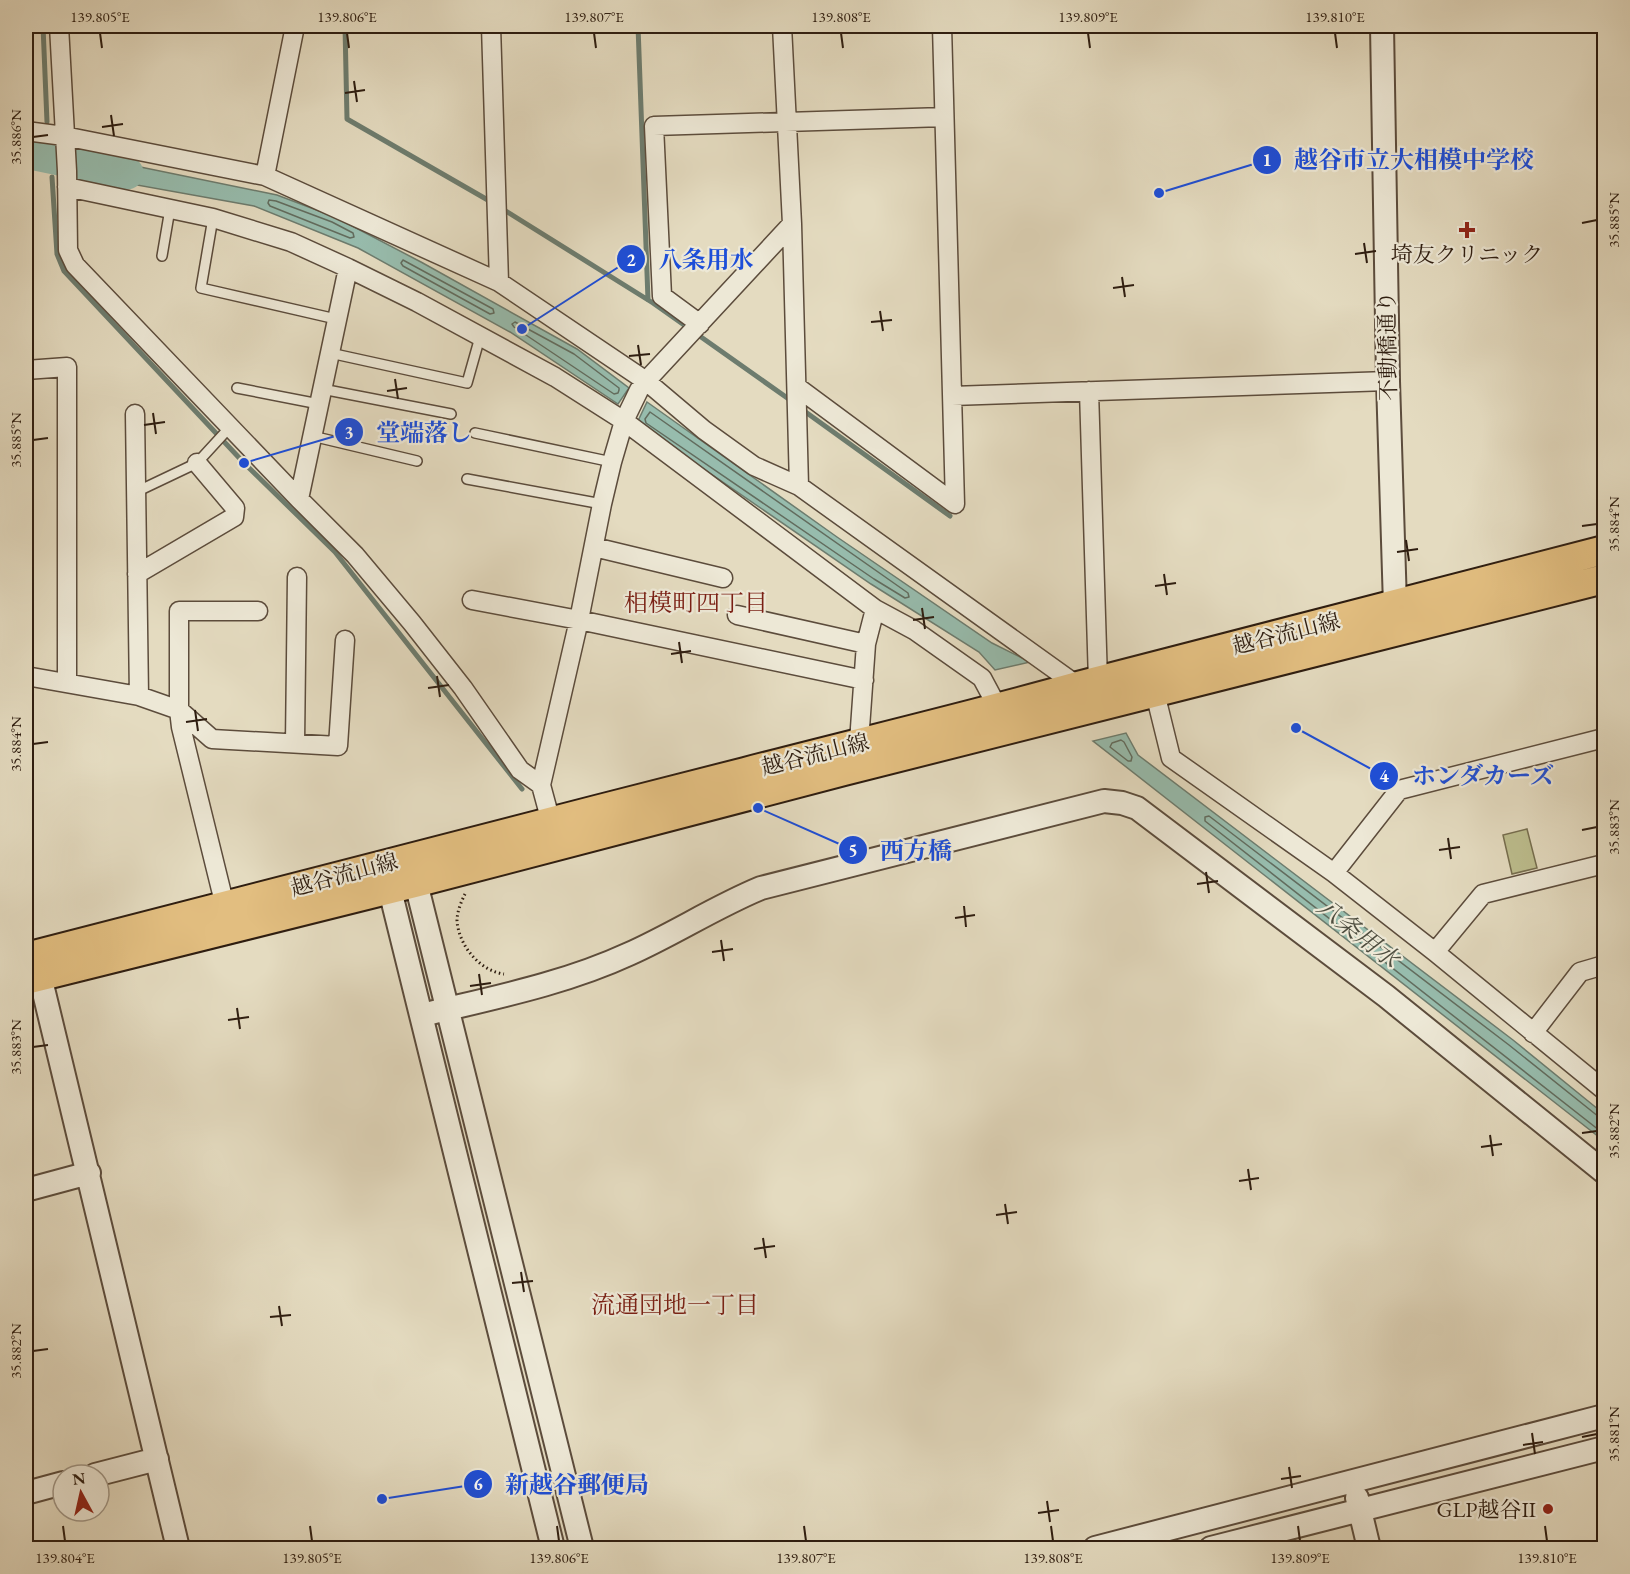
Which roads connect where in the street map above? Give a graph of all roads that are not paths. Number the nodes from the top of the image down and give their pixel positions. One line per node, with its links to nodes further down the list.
1 (59, 26): 10 (street)
2 (295, 26): 11 (street)
3 (490, 26): 18 (street)
4 (782, 26): 8 (street)
5 (942, 26): 7 (street)
6 (1382, 26): 24 (street, 不動橋通り)
7 (944, 117): 8 (street); 30 (street)
8 (786, 121): 15 (street); 20 (street)
9 (26, 131): 10 (street)
10 (65, 141): 11 (street); 12 (street)
11 (265, 176): 18 (street)
12 (67, 179): 13 (street); 34 (street)
13 (170, 209): 14 (street); 16 (lane)
14 (213, 218): 17 (street); 19 (lane)
15 (792, 224): 20 (street); 27 (street)
16 (162, 256)
17 (348, 268): 19 (street); 21 (street)
18 (499, 282): 25 (street)
19 (336, 319): 22 (street)
20 (700, 324): 25 (street)
21 (480, 337): 22 (lane); 33 (street)
22 (330, 353): 29 (street)
23 (26, 370): 61 (street)
24 (1388, 381): 28 (street); 55 (street, 不動橋通り)
25 (643, 385): 33 (street); 41 (street)
26 (237, 387): 29 (lane)
27 (797, 387): 30 (street); 41 (street)
28 (1089, 391): 30 (street); 62 (street)
29 (320, 396): 32 (lane); 36 (street)
30 (952, 396)
31 (135, 414): 42 (street)
32 (451, 414)
33 (627, 417): 38 (street); 52 (street)
34 (229, 428): 39 (lane); 43 (street)
35 (474, 433): 38 (lane)
36 (312, 436): 37 (lane); 43 (street)
37 (417, 461)
38 (612, 462): 44 (street)
39 (197, 463): 42 (lane); 47 (street)
40 (466, 478): 44 (lane)
41 (799, 486): 62 (street)
42 (136, 492): 47 (street)
43 (298, 499): 70 (street)
44 (602, 504): 45 (street)
45 (594, 548): 49 (street); 56 (street)
46 (1605, 550): 55 (main road, 越谷流山線)
47 (137, 574): 64 (street)
48 (297, 577): 69 (street)
49 (723, 578)
50 (1603, 585): 55 (main road, 越谷流山線)
51 (472, 600): 56 (street)
52 (875, 609): 58 (street); 65 (street)
53 (258, 611): 66 (street)
54 (737, 615): 58 (street)
55 (1398, 618): 62 (main road, 越谷流山線); 63 (main road, 越谷流山線)
56 (579, 620): 60 (street); 70 (street)
57 (345, 639): 69 (street)
58 (866, 644): 60 (street)
59 (26, 676): 61 (street)
60 (864, 680): 68 (street)
61 (67, 683): 64 (street)
62 (1088, 683): 65 (main road, 越谷流山線)
63 (1155, 693): 73 (main road, 越谷流山線); 74 (street)
64 (140, 696): 66 (street)
65 (998, 708): 68 (main road, 越谷流山線)
66 (179, 710): 69 (street); 75 (street)
67 (1605, 738): 74 (street)
68 (859, 742): 71 (main road, 越谷流山線)
69 (295, 743)
70 (541, 785): 71 (street)
71 (550, 822): 73 (main road, 越谷流山線)
72 (1605, 864): 76 (street)
73 (399, 873): 75 (main road, 越谷流山線); 78 (main road, 越谷流山線); 79 (street); 80 (street)
74 (1334, 873): 76 (street)
75 (225, 906): 78 (main road, 越谷流山線)
76 (1435, 952): 81 (street)
77 (1605, 965): 81 (street)
78 (30, 971): 84 (street)
79 (448, 1009): 80 (street); 83 (street); 96 (street)
80 (422, 1015): 95 (street)
81 (1533, 1033): 82 (street)
82 (1602, 1083)
83 (1605, 1172)
84 (89, 1173): 85 (street); 88 (street)
85 (26, 1190)
86 (1605, 1416): 90 (street)
87 (1605, 1448): 93 (street)
88 (157, 1459): 89 (street); 94 (street)
89 (111, 1471)
90 (1352, 1480): 93 (street); 97 (street)
91 (51, 1486): 92 (street)
92 (26, 1493)
93 (1360, 1510): 98 (street); 99 (street)
94 (178, 1548)
95 (553, 1548)
96 (582, 1548)
97 (1095, 1548)
98 (1210, 1548)
99 (1369, 1548)

